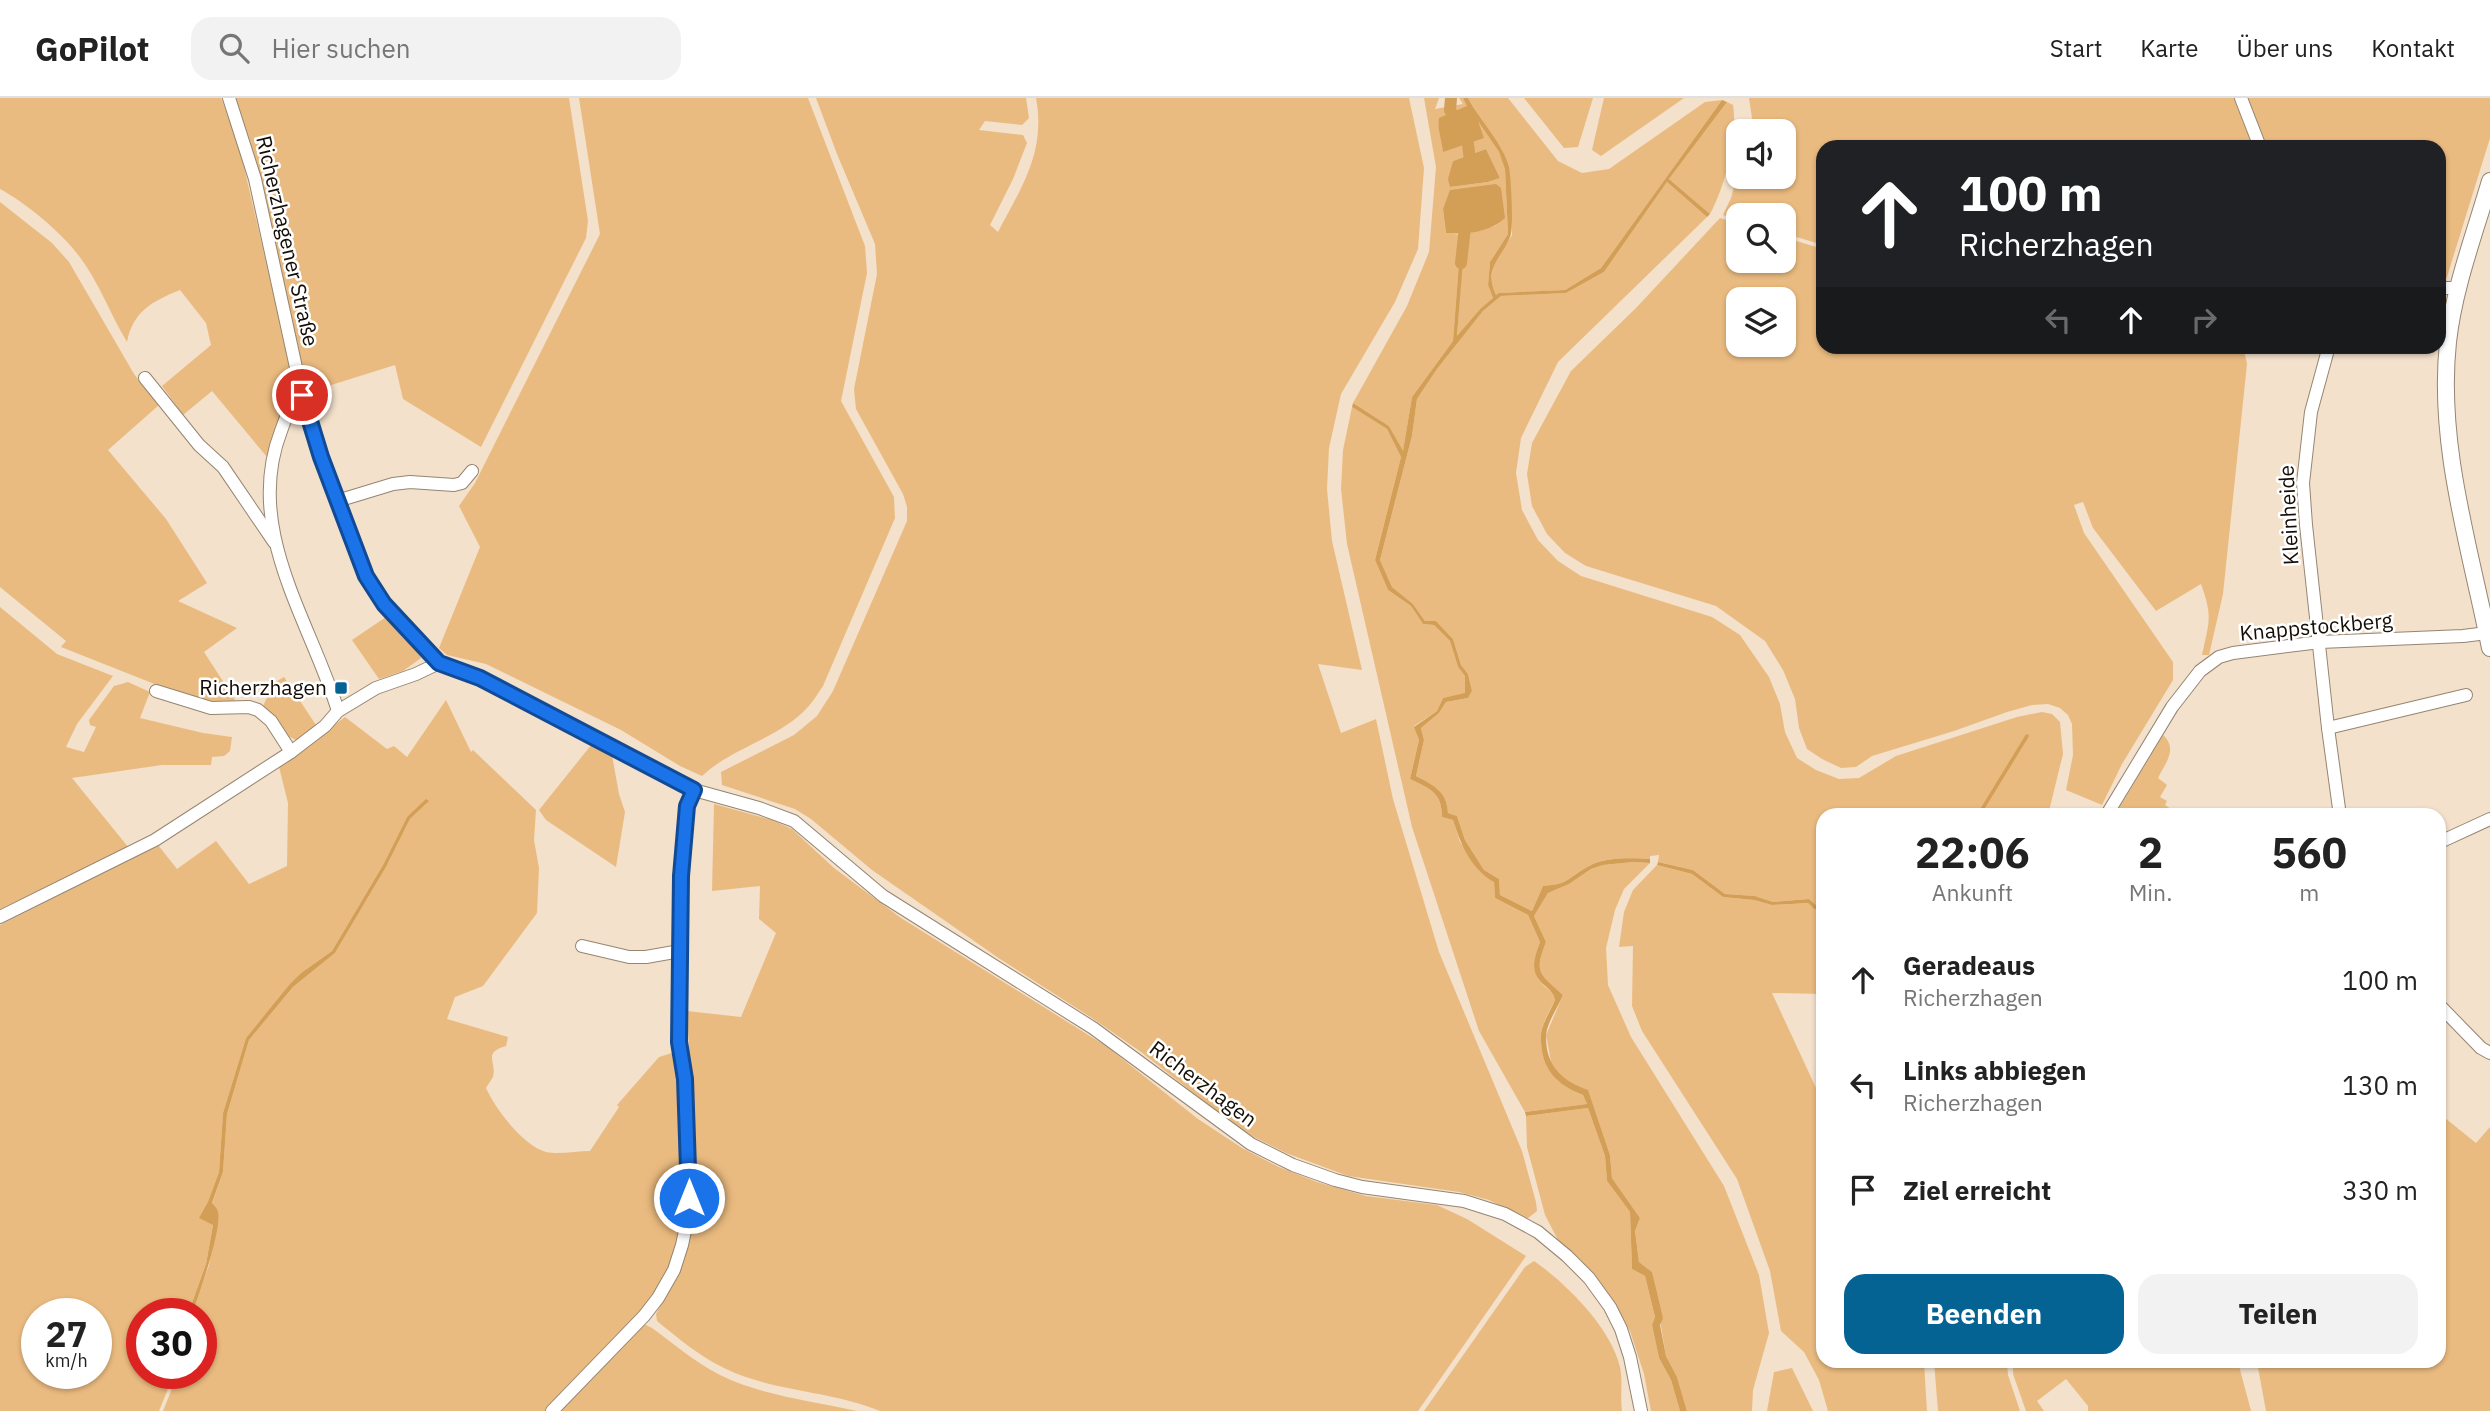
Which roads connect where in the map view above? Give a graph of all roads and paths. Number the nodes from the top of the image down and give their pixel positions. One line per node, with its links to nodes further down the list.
1 (229, 98): 9 (street, Richerzhagener Straße)
2 (2241, 98): 3 (street)
3 (2257, 140)
4 (2490, 181): 6 (main road)
5 (2446, 288): 6 (street)
6 (2460, 288): 13 (main road)
7 (2327, 354): 14 (street, Kleinheide)
8 (145, 379): 12 (street)
9 (302, 395): 11 (street, Richerzhagen); 12 (street)
10 (472, 471): 11 (street)
11 (337, 501): 15 (street, Richerzhagen)
12 (276, 546): 18 (street)
13 (2489, 640): 14 (street, Knappstockberg)
14 (2319, 642): 19 (street, Kleinheide); 22 (street, Knappstockberg)
15 (439, 663): 18 (street); 21 (street, Richerzhagen)
16 (156, 691): 20 (street)
17 (2466, 695): 19 (street)
18 (338, 710): 20 (street)
19 (2328, 728): 23 (street, Kleinheide)
20 (291, 752): 26 (street)
21 (694, 790): 28 (street); 32 (street, Richerzhagen)
22 (2111, 808)
23 (2339, 808)
24 (2490, 819): 25 (street)
25 (2446, 839)
26 (0, 917)
27 (582, 946): 28 (street)
28 (680, 951): 31 (street)
29 (2446, 1011): 30 (street)
30 (2487, 1046)
31 (552, 1411)
32 (1641, 1411)

